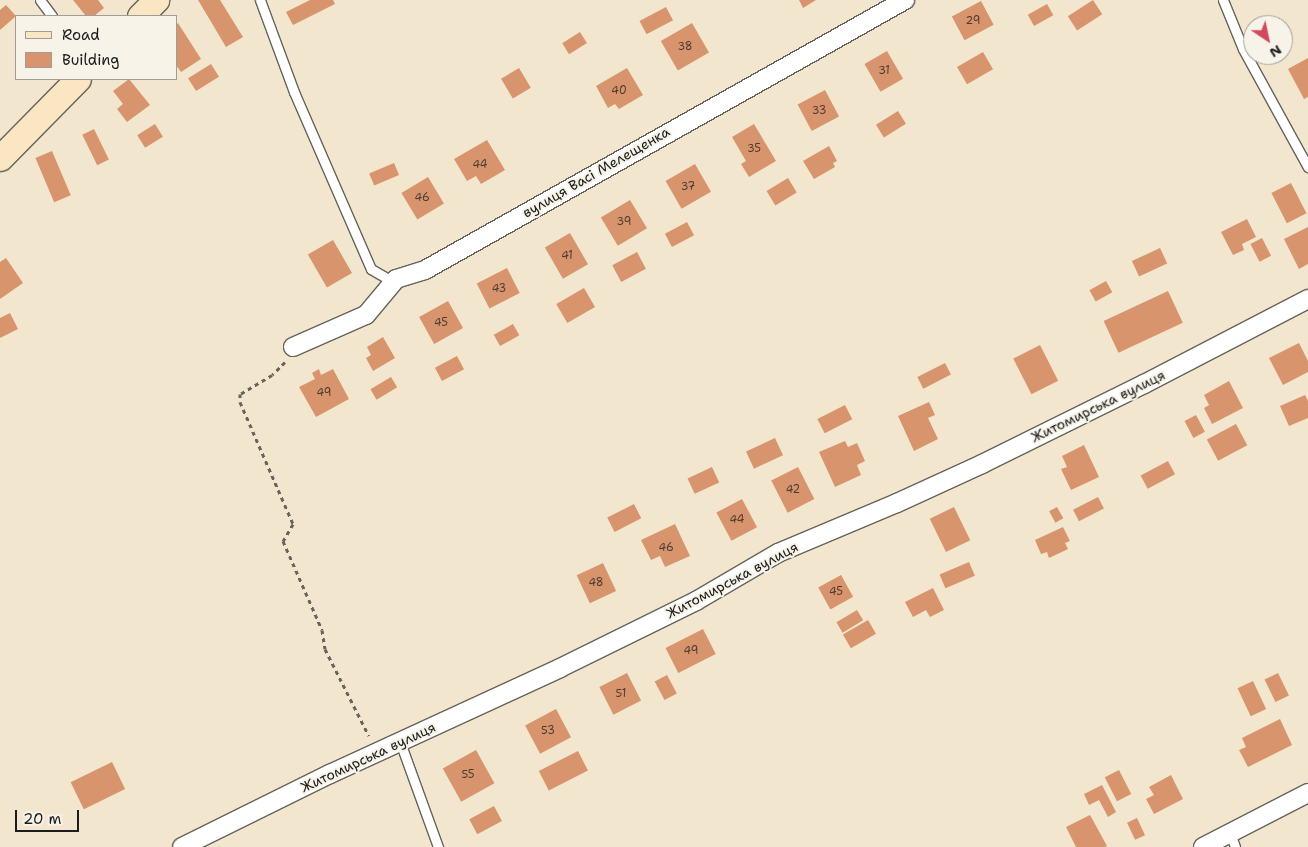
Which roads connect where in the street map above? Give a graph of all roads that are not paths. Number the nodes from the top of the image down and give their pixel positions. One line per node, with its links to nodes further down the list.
1 (40, 0): 6 (lane)
2 (156, 0): 7 (street)
3 (260, 0): 11 (lane)
4 (906, 0): 11 (street, вулиця Васі Мелещенка)
5 (1223, 0): 10 (lane)
6 (51, 15)
7 (141, 15)
8 (77, 80): 9 (street)
9 (0, 158)
10 (1308, 167)
11 (396, 280): 13 (street)
12 (1308, 299): 14 (street, Житомирська вулиця)
13 (293, 346)
14 (400, 742): 17 (street, Житомирська вулиця); 18 (lane)
15 (1308, 793): 16 (street)
16 (1233, 840): 19 (street)
17 (182, 847)
18 (438, 847)
19 (1203, 847)

